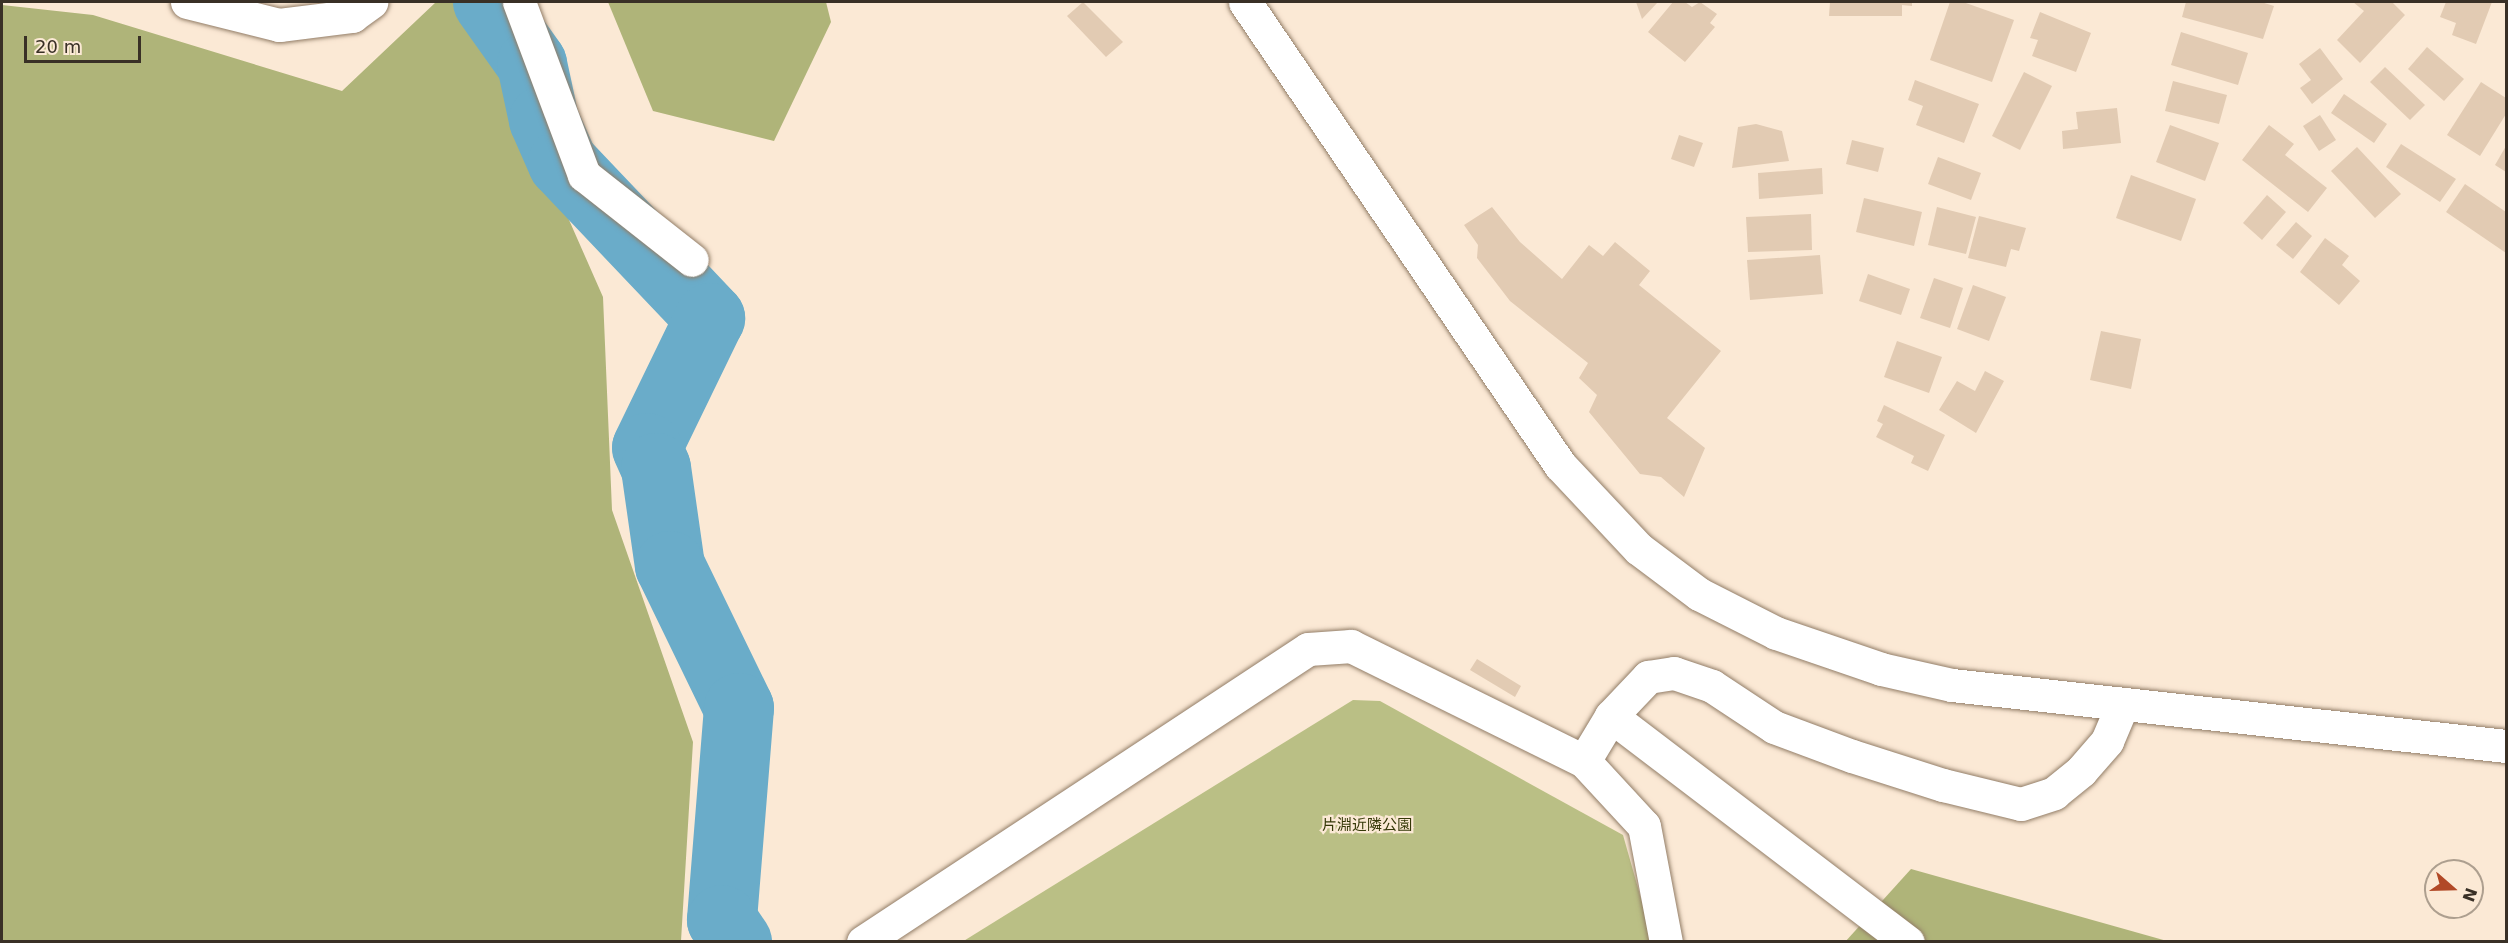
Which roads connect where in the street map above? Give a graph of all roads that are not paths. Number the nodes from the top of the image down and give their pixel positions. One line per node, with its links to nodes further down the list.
1 (187, 2): 2 (street)
2 (371, 2)
3 (519, 2): 5 (street)
4 (1245, 2): 6 (street)
5 (692, 260)
6 (2122, 705): 7 (street); 8 (street)
7 (1611, 716): 9 (street); 12 (street)
8 (2506, 746)
9 (1584, 761): 10 (street); 11 (street)
10 (863, 942)
11 (1666, 942)
12 (1908, 942)

